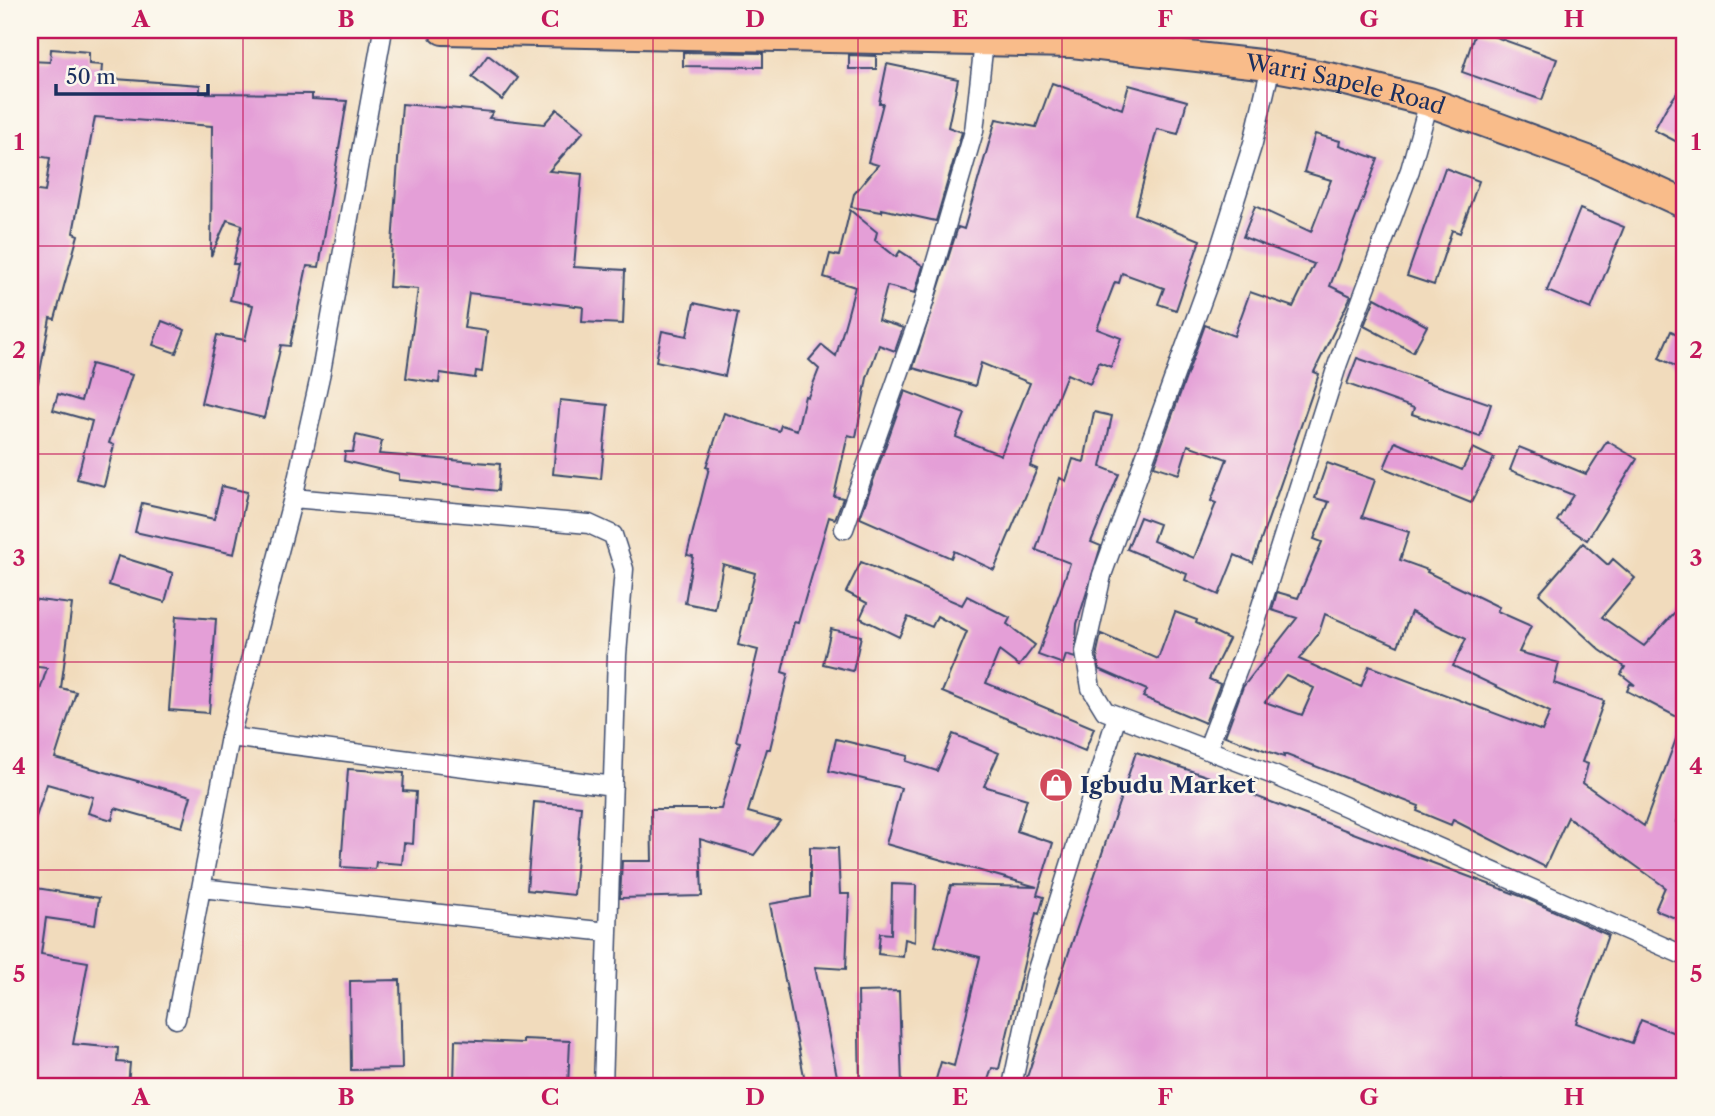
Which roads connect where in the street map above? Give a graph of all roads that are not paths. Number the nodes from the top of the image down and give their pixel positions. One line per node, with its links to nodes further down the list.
1 (383, 30): 8 (street)
2 (443, 30): 4 (highway, Warri Sapele Road)
3 (1156, 40): 4 (highway, Warri Sapele Road); 5 (highway, Warri Sapele Road)
4 (984, 42): 9 (street)
5 (1271, 66): 6 (highway, Warri Sapele Road); 10 (street)
6 (1429, 102): 7 (highway, Warri Sapele Road); 12 (street)
7 (1685, 204)
8 (293, 498): 11 (street); 13 (street)
9 (844, 529)
10 (1117, 716): 12 (street); 19 (street)
11 (230, 737): 13 (street); 14 (street)
12 (1207, 750): 16 (street)
13 (613, 786): 15 (street)
14 (201, 888): 15 (street); 17 (street)
15 (608, 932): 18 (street)
16 (1685, 956)
17 (176, 1019)
18 (603, 1086)
19 (1012, 1086)

